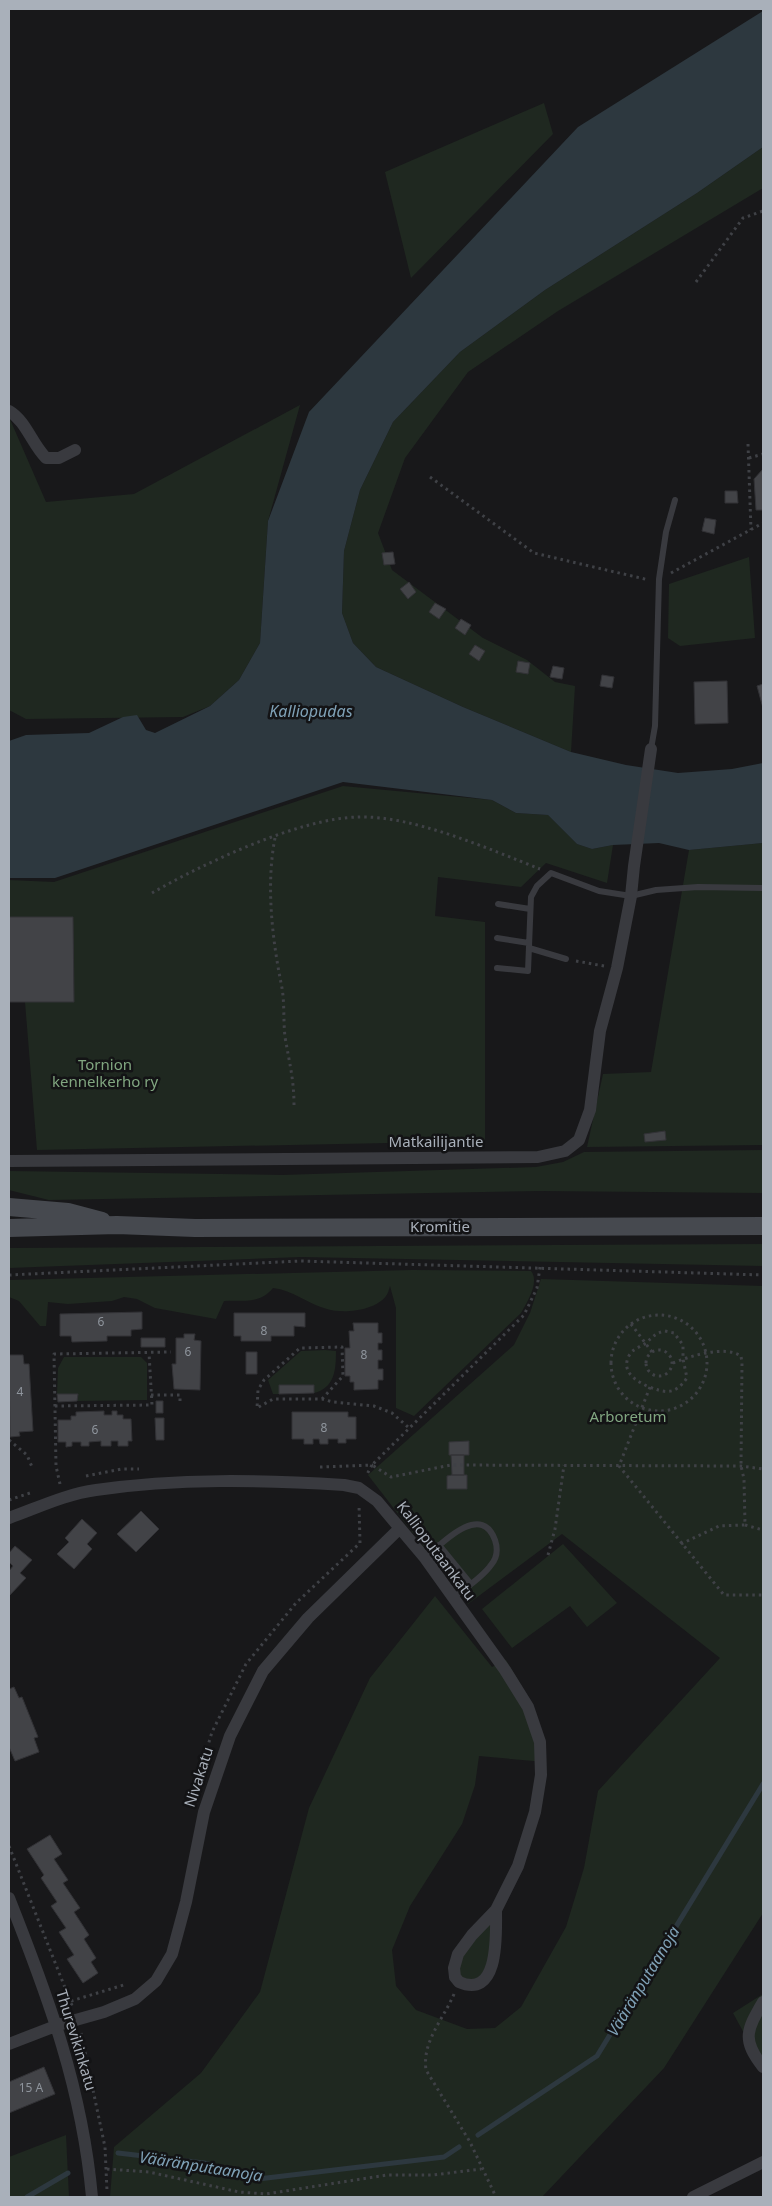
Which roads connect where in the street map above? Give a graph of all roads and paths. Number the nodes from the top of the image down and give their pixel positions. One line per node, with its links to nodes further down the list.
1 (763, 211): 2 (path)
2 (696, 282)
3 (9, 412): 5 (street)
4 (748, 444): 7 (path)
5 (76, 450)
6 (763, 454): 7 (path)
7 (749, 458): 11 (path)
8 (430, 477): 12 (path)
9 (675, 500): 12 (lane)
10 (763, 523): 11 (path)
11 (751, 530): 12 (path)
12 (659, 579): 13 (lane)
13 (652, 749): 18 (street, Matkailijantie)
14 (275, 837): 15 (path); 17 (path); 26 (path)
15 (551, 873): 18 (lane); 20 (lane)
16 (763, 888): 18 (lane)
17 (152, 894)
18 (631, 896): 25 (street, Matkailijantie)
19 (498, 904): 20 (lane)
20 (530, 909): 22 (lane)
21 (497, 938): 22 (lane)
22 (529, 945): 23 (lane); 24 (lane)
23 (566, 959): 25 (path)
24 (497, 968)
25 (617, 968): 27 (street, Matkailijantie)
26 (294, 1105)
27 (9, 1161)
28 (9, 1207): 29 (main road, Kromitie)
29 (117, 1225): 30 (main road, Kromitie); 31 (main road, Kromitie)
30 (763, 1226)
31 (9, 1228)
32 (540, 1267): 33 (path); 34 (path); 49 (path)
33 (9, 1275)
34 (763, 1275)
35 (631, 1324): 36 (path); 40 (path); 48 (path)
36 (646, 1343): 39 (path); 41 (path); 43 (path)
37 (149, 1352): 38 (path); 44 (path); 47 (path)
38 (171, 1352)
39 (652, 1352): 42 (path); 42 (path)
40 (706, 1353): 41 (path); 48 (path); 53 (path)
41 (682, 1359): 42 (path); 43 (path)
42 (673, 1363)
43 (650, 1387): 48 (path)
44 (151, 1395): 46 (path); 47 (path)
45 (322, 1398): 45 (path); 49 (path)
46 (180, 1403)
47 (55, 1406): 56 (path)
48 (642, 1408): 52 (path)
49 (408, 1427): 51 (path)
50 (9, 1440): 54 (path)
51 (564, 1465): 52 (path); 63 (path)
52 (619, 1466): 53 (path); 61 (path)
53 (741, 1466): 55 (path); 58 (path)
54 (32, 1467)
55 (763, 1469)
56 (63, 1498): 57 (street, Kallioputaankatu); 59 (street, Kallioputaankatu)
57 (9, 1518)
58 (745, 1525): 60 (path); 61 (path)
59 (399, 1529): 64 (street, Kallioputaankatu); 72 (street, Nivakatu)
60 (763, 1530)
61 (681, 1544): 66 (path)
62 (439, 1546): 64 (lane); 65 (lane); 65 (lane)
63 (548, 1555)
64 (425, 1558): 67 (street, Kallioputaankatu)
65 (470, 1583): 67 (lane)
66 (763, 1595)
67 (452, 1598): 69 (street, Kallioputaankatu)
68 (9, 1898): 72 (street, Thurevikinkatu)
69 (496, 1910): 70 (street, Kallioputaankatu); 70 (street, Kallioputaankatu)
70 (459, 1982): 77 (path)
71 (763, 2002): 74 (street)
72 (58, 2025): 73 (street, Nivakatu); 78 (street, Thurevikinkatu)
73 (9, 2044)
74 (763, 2067)
75 (763, 2162): 80 (street)
76 (107, 2169): 77 (path)
77 (481, 2169): 79 (path)
78 (92, 2197)
79 (496, 2197)
80 (693, 2197)

